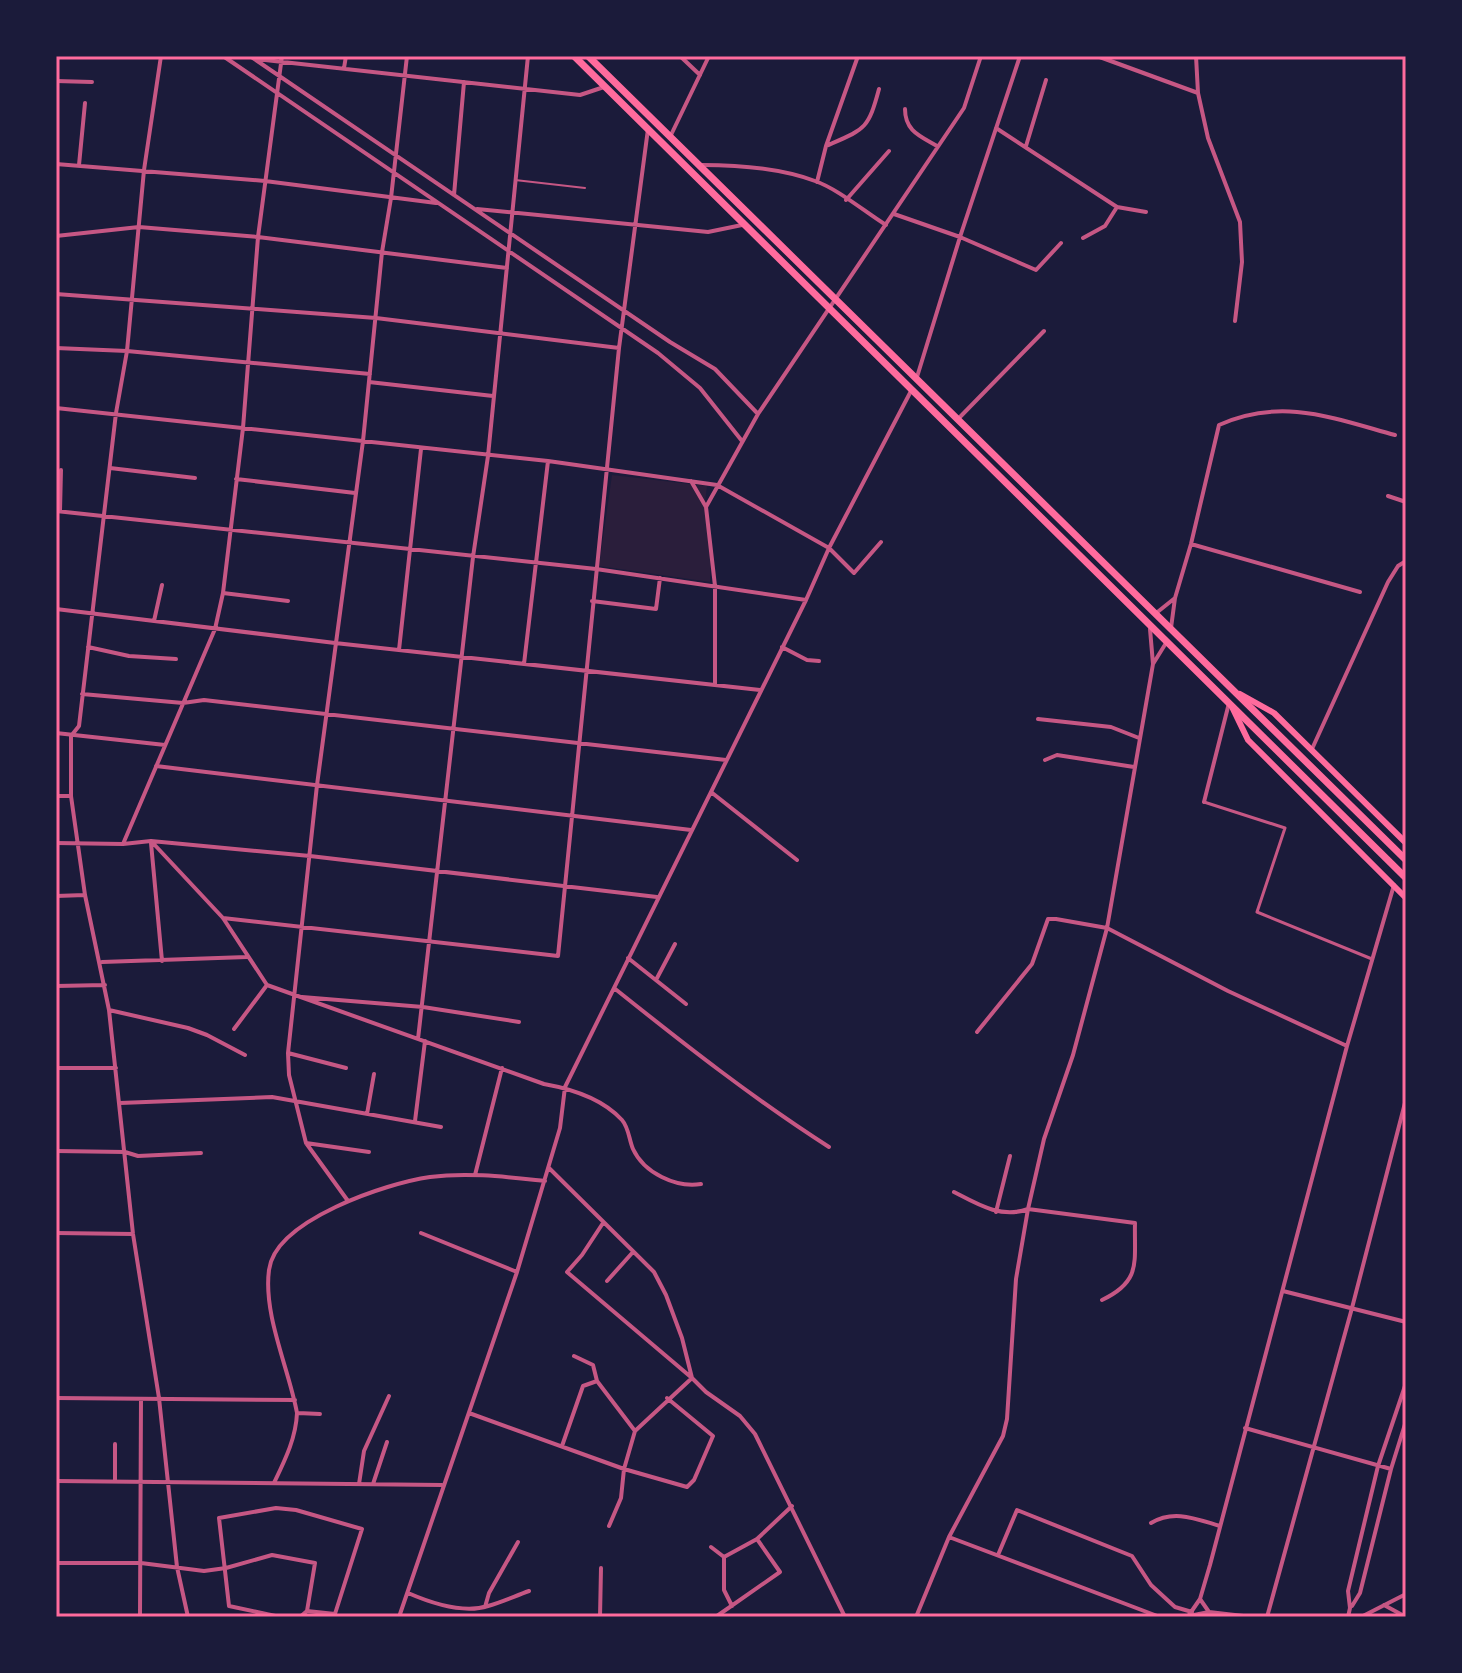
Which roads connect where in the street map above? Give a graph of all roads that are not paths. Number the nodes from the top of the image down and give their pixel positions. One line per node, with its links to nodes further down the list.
1 (161, 56): 43 (street)
2 (223, 56): 28 (street)
3 (346, 56): 17 (street)
4 (407, 56): 18 (street)
5 (528, 56): 26 (street)
6 (574, 56): 25 (highway)
7 (588, 56): 34 (highway)
8 (680, 56): 19 (street)
9 (709, 56): 19 (street)
10 (981, 56): 36 (street)
11 (1020, 56): 32 (street)
12 (1097, 56): 29 (street)
13 (1196, 56): 29 (street)
14 (252, 57): 16 (street); 20 (street)
15 (855, 57): 35 (street)
16 (282, 59): 17 (street); 20 (street)
17 (344, 68): 18 (street)
18 (405, 75): 24 (street); 39 (street)
19 (700, 75): 34 (street)
20 (280, 77): 28 (street); 39 (street)
21 (1046, 80): 37 (street)
22 (56, 81): 23 (street)
23 (92, 82)
24 (464, 82): 26 (street); 49 (street)
25 (605, 87): 26 (street); 33 (highway)
26 (523, 88): 45 (street)
27 (879, 89): 35 (street)
28 (277, 93): 44 (street); 46 (street)
29 (1198, 93): 78 (street)
30 (85, 103): 41 (street)
31 (905, 109): 36 (street)
32 (996, 128): 37 (street); 65 (street)
33 (648, 129): 58 (street); 59 (highway)
34 (670, 137): 42 (highway)
35 (826, 146): 47 (street)
36 (937, 146): 57 (street)
37 (1026, 146): 53 (street)
38 (889, 151): 51 (street)
39 (395, 155): 44 (street); 49 (street)
40 (56, 164): 41 (street)
41 (79, 165): 43 (street)
42 (699, 165): 47 (street); 72 (highway)
43 (144, 170): 46 (street); 61 (street)
44 (394, 172): 50 (street); 52 (street)
45 (515, 180): 48 (lane); 56 (street)
46 (265, 181): 50 (street); 64 (street)
47 (817, 182): 51 (street)
48 (585, 188)
49 (454, 195): 54 (street)
50 (391, 198): 52 (street); 69 (street)
51 (846, 200): 60 (street)
52 (439, 203): 68 (street)
53 (1117, 207): 55 (street); 66 (street)
54 (474, 209): 56 (street); 62 (street)
55 (1146, 212)
56 (512, 214): 58 (street); 62 (street)
57 (893, 214): 60 (street); 65 (street)
58 (634, 224): 59 (street); 76 (street)
59 (745, 224): 74 (highway)
60 (886, 225): 72 (street)
61 (139, 227): 63 (street); 64 (street); 73 (street)
62 (511, 233): 68 (street); 76 (street)
63 (56, 236)
64 (258, 237): 69 (street); 75 (street)
65 (960, 237): 67 (street); 87 (street)
66 (1083, 238)
67 (1061, 243)
68 (509, 251): 70 (street); 79 (street)
69 (382, 252): 70 (street); 77 (street)
70 (507, 268): 81 (street)
71 (56, 294): 73 (street)
72 (835, 298): 74 (street); 87 (highway)
73 (132, 299): 75 (street); 84 (street)
74 (829, 306): 89 (highway); 93 (street)
75 (253, 307): 77 (street); 85 (street)
76 (624, 310): 79 (street); 93 (street)
77 (376, 318): 81 (street); 86 (street)
78 (1235, 321)
79 (622, 328): 83 (street); 98 (street)
80 (1044, 331): 94 (street)
81 (499, 334): 83 (street); 90 (street)
82 (56, 348): 84 (street)
83 (619, 348): 103 (street)
84 (127, 351): 85 (street); 92 (street)
85 (249, 364): 86 (street); 95 (street)
86 (370, 374): 88 (street)
87 (916, 379): 94 (highway)
88 (369, 382): 90 (street); 97 (street)
89 (912, 389): 119 (street); 138 (highway)
90 (493, 396): 100 (street)
91 (56, 408): 92 (street)
92 (116, 413): 95 (street); 102 (street)
93 (758, 414): 98 (street)
94 (958, 420): 136 (highway)
95 (243, 428): 97 (street); 106 (street)
96 (1395, 435): 118 (street)
97 (363, 441): 99 (street); 109 (street)
98 (742, 441): 108 (street)
99 (421, 448): 100 (street); 120 (street)
100 (488, 456): 101 (street); 121 (street)
101 (548, 461): 103 (street); 123 (street)
102 (110, 468): 105 (street); 114 (street)
103 (609, 469): 107 (street); 124 (street)
104 (61, 470): 113 (street)
105 (195, 478)
106 (236, 479): 109 (street); 115 (street)
107 (691, 481): 108 (street); 112 (street)
108 (717, 485): 112 (street); 119 (street)
109 (355, 493): 117 (street)
110 (1388, 496): 111 (street)
111 (1406, 502)
112 (706, 507): 127 (street)
113 (58, 511): 114 (street)
114 (104, 515): 115 (street); 135 (street)
115 (229, 530): 117 (street); 129 (street)
116 (881, 542): 119 (street)
117 (349, 543): 120 (street); 141 (street)
118 (1191, 544): 128 (street); 130 (street)
119 (829, 548): 131 (street)
120 (409, 549): 121 (street); 145 (street)
121 (473, 557): 123 (street); 146 (street)
122 (1406, 561): 166 (street)
123 (535, 563): 124 (street); 149 (street)
124 (596, 569): 125 (street); 133 (street)
125 (660, 578): 127 (street); 133 (street)
126 (162, 585): 137 (street)
127 (715, 586): 131 (street); 152 (street)
128 (1360, 592)
129 (223, 593): 132 (street); 139 (street)
130 (1175, 598): 136 (street); 140 (street)
131 (806, 600): 144 (street)
132 (288, 601)
133 (592, 601): 151 (street)
134 (56, 609): 135 (street)
135 (91, 614): 137 (street); 143 (street)
136 (1155, 614): 140 (highway)
137 (154, 621): 139 (street)
138 (1150, 628): 142 (highway); 150 (street)
139 (215, 629): 141 (street); 156 (street)
140 (1170, 629): 154 (highway)
141 (335, 643): 145 (street); 158 (street)
142 (1166, 643): 150 (street); 157 (highway)
143 (87, 647): 147 (street); 155 (street)
144 (782, 647): 148 (street); 153 (street)
145 (399, 650): 146 (street)
146 (463, 657): 149 (street); 160 (street)
147 (176, 659)
148 (819, 661)
149 (524, 664): 151 (street)
150 (1153, 664): 163 (street)
151 (586, 671): 152 (street); 164 (street)
152 (715, 684): 153 (street)
153 (760, 690): 167 (street)
154 (1234, 691): 166 (main road); 186 (highway)
155 (82, 694): 156 (street); 162 (street)
156 (183, 703): 158 (street); 165 (street)
157 (1229, 703): 176 (street); 188 (highway); 190 (main road)
158 (326, 714): 160 (street); 171 (street)
159 (1038, 719): 163 (street)
160 (455, 729): 164 (street); 175 (street)
161 (56, 733): 162 (street)
162 (71, 736): 165 (street); 174 (street)
163 (1139, 738): 170 (street)
164 (580, 743): 167 (street); 177 (street)
165 (165, 745): 169 (street)
166 (1312, 749): 181 (main road)
167 (726, 760): 172 (street)
168 (1045, 760): 170 (street)
169 (156, 766): 171 (street); 183 (street)
170 (1134, 767): 197 (street)
171 (317, 785): 175 (street); 184 (street)
172 (710, 792): 178 (street); 185 (street)
173 (56, 796): 174 (street)
174 (71, 796): 182 (street)
175 (447, 801): 177 (street); 187 (street)
176 (1204, 802): 202 (street)
177 (573, 814): 178 (street); 189 (street)
178 (691, 830): 193 (street)
179 (151, 841): 183 (street); 184 (street); 195 (street); 203 (street)
180 (56, 843): 182 (street)
181 (1406, 843)
182 (78, 844): 183 (street); 191 (street)
183 (123, 844)
184 (310, 856): 187 (street); 196 (street)
185 (797, 860)
186 (1406, 860)
187 (438, 870): 189 (street); 198 (street)
188 (1406, 878)
189 (566, 885): 193 (street); 198 (street)
190 (1394, 885): 194 (main road); 202 (street)
191 (85, 895): 192 (street); 204 (street)
192 (56, 896)
193 (657, 897): 201 (street)
194 (1406, 898)
195 (223, 918): 196 (street); 200 (street)
196 (302, 926): 198 (street); 210 (street)
197 (1107, 928): 216 (street); 219 (street); 247 (street)
198 (431, 942): 212 (street)
199 (675, 944): 205 (street)
200 (247, 957): 203 (street); 207 (street)
201 (628, 958): 205 (street); 209 (street)
202 (1372, 959): 219 (street)
203 (162, 961): 204 (street)
204 (101, 962): 206 (street)
205 (656, 980): 211 (street)
206 (105, 985): 208 (street); 213 (street)
207 (267, 985): 210 (street); 215 (street)
208 (56, 986)
209 (614, 988): 227 (street); 235 (street)
210 (296, 997): 212 (street); 217 (street); 220 (street)
211 (686, 1004)
212 (423, 1007): 214 (street); 217 (street)
213 (109, 1010): 221 (street); 223 (street)
214 (519, 1022)
215 (234, 1029)
216 (977, 1032)
217 (418, 1039): 218 (street)
218 (425, 1041): 225 (street); 232 (street)
219 (1347, 1046): 256 (street)
220 (288, 1053): 224 (street); 230 (street)
221 (245, 1055)
222 (56, 1068): 223 (street)
223 (116, 1068): 229 (street)
224 (346, 1068)
225 (502, 1068): 227 (street); 242 (street)
226 (374, 1074): 231 (street)
227 (565, 1087): 241 (street); 244 (street)
228 (1406, 1099): 258 (street)
229 (120, 1103): 230 (street); 237 (street)
230 (298, 1103): 231 (street); 234 (street)
231 (367, 1114): 232 (street)
232 (415, 1121): 233 (street)
233 (441, 1127)
234 (306, 1143): 238 (street); 246 (street)
235 (829, 1147)
236 (56, 1151): 237 (street)
237 (125, 1152): 239 (street); 252 (street)
238 (369, 1152)
239 (201, 1153)
240 (1010, 1156): 248 (street)
241 (548, 1167): 243 (street); 249 (street)
242 (475, 1175): 243 (street); 246 (street)
243 (545, 1181): 254 (street)
244 (701, 1184)
245 (954, 1192): 248 (street)
246 (348, 1201): 269 (street)
247 (1028, 1209): 248 (street); 257 (street); 295 (street)
248 (996, 1212)
249 (603, 1222): 253 (street); 261 (street)
250 (56, 1233): 252 (street)
251 (421, 1233): 254 (street)
252 (133, 1234): 266 (street)
253 (633, 1252): 255 (street); 261 (street)
254 (517, 1272): 271 (street)
255 (607, 1281)
256 (1283, 1291): 258 (street); 274 (street)
257 (1102, 1300)
258 (1352, 1308): 259 (street); 279 (street)
259 (1406, 1322)
260 (574, 1356): 262 (street)
261 (692, 1378): 267 (street); 291 (street)
262 (597, 1381): 275 (street); 278 (street)
263 (1406, 1383): 280 (street)
264 (389, 1396): 288 (street)
265 (56, 1398): 268 (street)
266 (159, 1398): 268 (street); 269 (street); 286 (street)
267 (667, 1398): 275 (street); 281 (street)
268 (141, 1399): 285 (street)
269 (295, 1400): 270 (street)
270 (297, 1413): 272 (street); 287 (street)
271 (469, 1413): 278 (street); 290 (street)
272 (320, 1414)
273 (1406, 1421): 282 (street)
274 (1245, 1428): 279 (street); 294 (street)
275 (635, 1431): 281 (street)
276 (387, 1442): 289 (street)
277 (115, 1444): 284 (street)
278 (562, 1446): 281 (street)
279 (1314, 1446): 280 (street); 329 (street)
280 (1378, 1466): 282 (street); 313 (street)
281 (624, 1469): 293 (street)
282 (1391, 1469): 313 (street)
283 (56, 1481): 284 (street)
284 (115, 1482): 285 (street)
285 (140, 1482): 286 (street); 302 (street)
286 (167, 1482): 287 (street); 303 (street)
287 (274, 1483): 288 (street)
288 (359, 1484): 289 (street)
289 (373, 1484): 290 (street)
290 (443, 1485): 307 (street)
291 (792, 1506): 296 (street); 325 (street)
292 (1151, 1523): 294 (street)
293 (609, 1526)
294 (1220, 1526): 309 (street)
295 (949, 1537): 299 (street); 326 (street)
296 (757, 1539): 300 (street); 311 (street)
297 (518, 1542): 312 (street)
298 (711, 1547): 300 (street)
299 (998, 1555): 316 (street); 327 (street)
300 (724, 1557): 311 (street)
301 (56, 1563): 302 (street)
302 (141, 1563): 303 (street); 319 (street)
303 (177, 1567): 304 (street); 320 (street)
304 (226, 1568): 314 (street); 317 (street); 321 (street)
305 (601, 1568): 324 (street)
306 (529, 1591): 312 (street)
307 (408, 1593): 312 (street); 323 (street)
308 (1406, 1594): 310 (street)
309 (1200, 1599): 315 (street); 316 (street)
310 (1384, 1605): 331 (street); 332 (street)
311 (732, 1606): 318 (street)
312 (485, 1607)
313 (1350, 1608): 330 (street)
314 (307, 1611): 317 (street); 322 (street)
315 (1209, 1612): 316 (street); 328 (street)
316 (1188, 1615)
317 (334, 1616)
318 (717, 1616)
319 (140, 1617)
320 (188, 1617)
321 (280, 1617)
322 (300, 1617)
323 (399, 1617)
324 (600, 1617)
325 (845, 1617)
326 (916, 1617)
327 (1160, 1617)
328 (1252, 1617)
329 (1267, 1617)
330 (1348, 1617)
331 (1361, 1617)
332 (1406, 1617)

